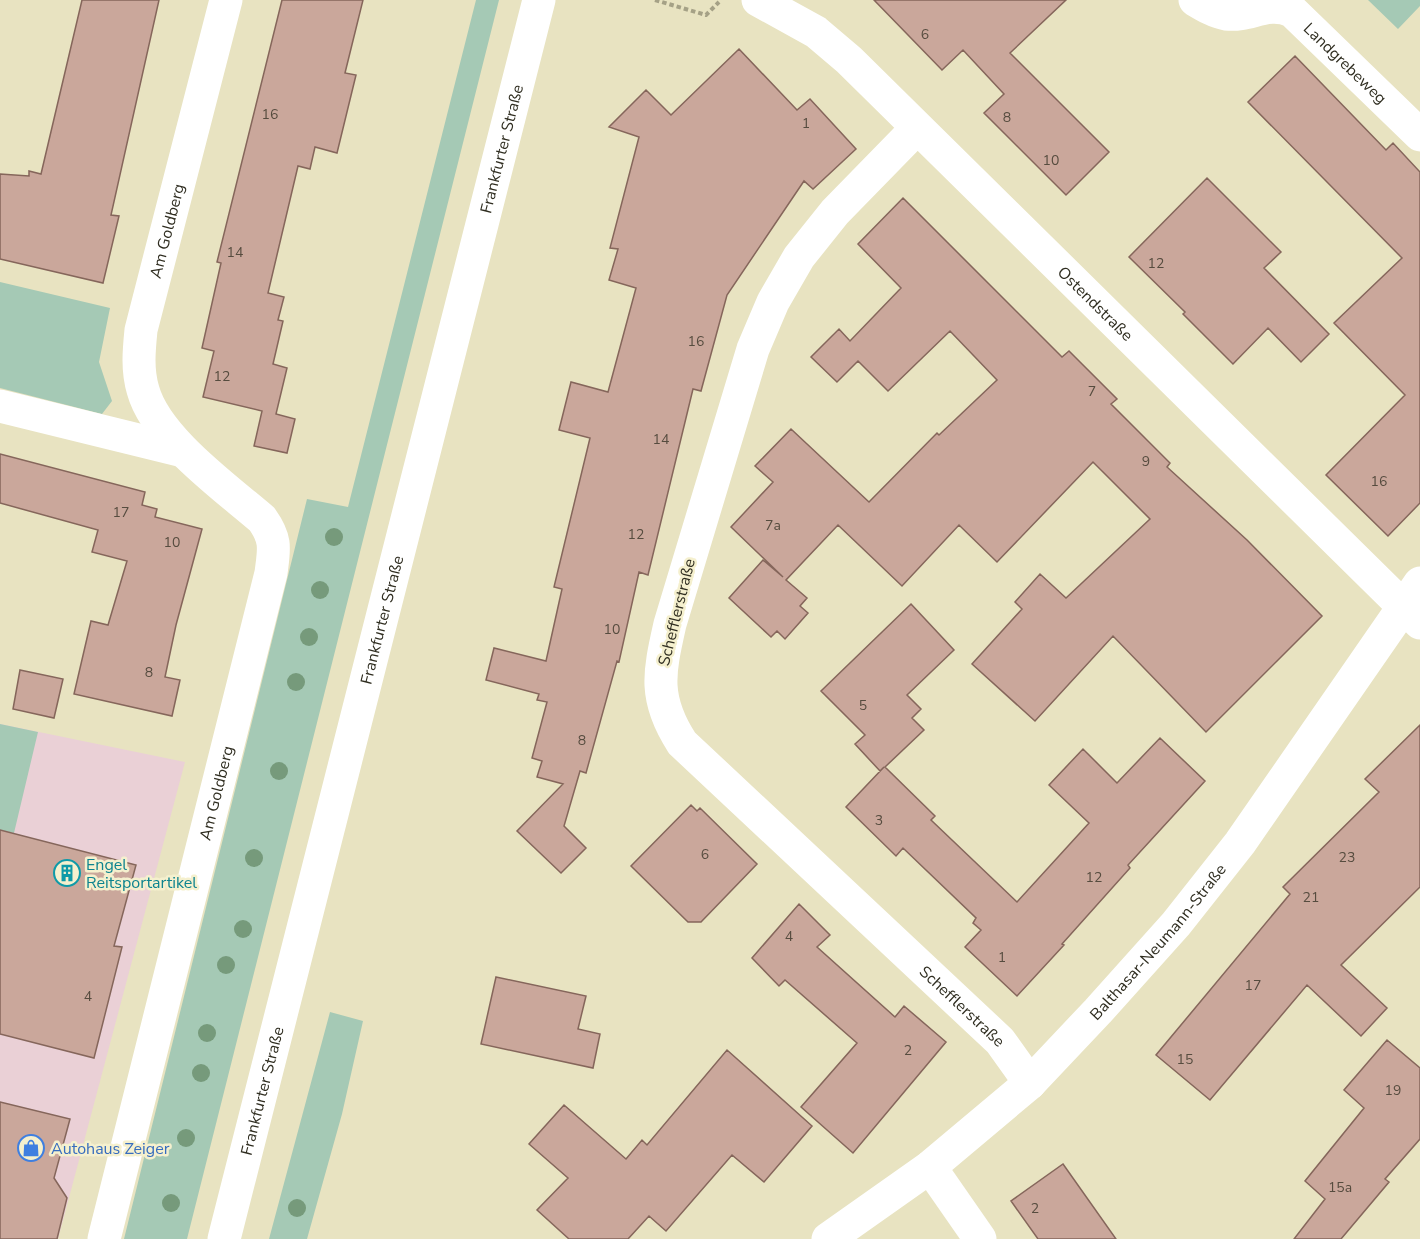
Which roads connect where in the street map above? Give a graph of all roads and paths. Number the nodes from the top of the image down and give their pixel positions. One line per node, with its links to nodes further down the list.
1 (226, 0): 10 (street, Am Goldberg)
2 (539, 0): 15 (street, Frankfurter Straße)
3 (655, 0): 4 (path)
4 (721, 0)
5 (758, 0): 7 (street, Ostendstraße)
6 (1195, 0): 8 (street, Landgrebeweg)
7 (917, 128): 11 (street, Ostendstraße); 12 (street, Schefflerstraße)
8 (1420, 135)
9 (0, 406): 10 (street, Am Goldberg)
10 (183, 451): 14 (street, Am Goldberg)
11 (1414, 605): 12 (street, Balthasar-Neumann-Straße)
12 (1030, 1083): 13 (street, Balthasar-Neumann-Straße)
13 (930, 1167): 16 (street, Balthasar-Neumann-Straße); 17 (street)
14 (104, 1239)
15 (224, 1239)
16 (828, 1239)
17 (980, 1239)

